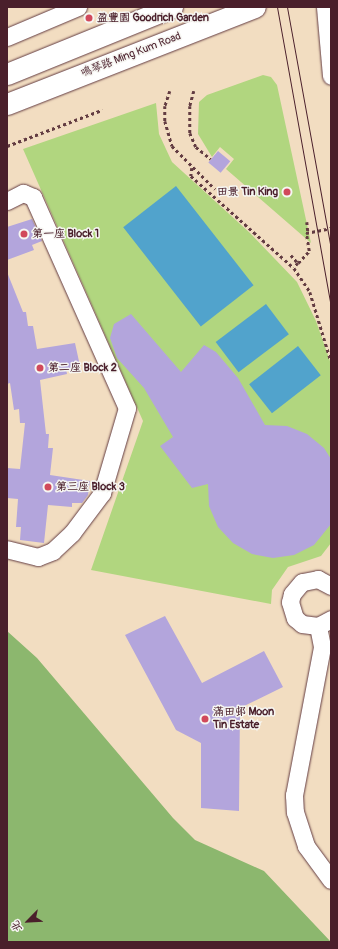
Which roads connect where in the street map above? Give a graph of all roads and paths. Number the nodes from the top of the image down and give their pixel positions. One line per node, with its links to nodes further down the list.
1 (78, 7): 5 (street)
2 (172, 7): 6 (main road)
3 (255, 7): 10 (main road, 鳴琴路 Ming Kum Road)
4 (325, 7): 7 (street)
5 (7, 37)
6 (7, 74)
7 (331, 76)
8 (170, 91): 14 (path)
9 (194, 91): 13 (path)
10 (7, 104)
11 (102, 110): 12 (path)
12 (7, 146)
13 (212, 159)
14 (192, 168): 15 (path); 22 (path)
15 (215, 189)
16 (7, 200): 24 (street)
17 (307, 222): 19 (path)
18 (331, 228): 19 (path)
19 (308, 232): 21 (path)
20 (291, 255): 21 (path)
21 (298, 262): 22 (path)
22 (294, 268): 23 (path)
23 (331, 361)
24 (7, 549)
25 (331, 586): 26 (street)
26 (325, 623): 27 (street)
27 (331, 880)

